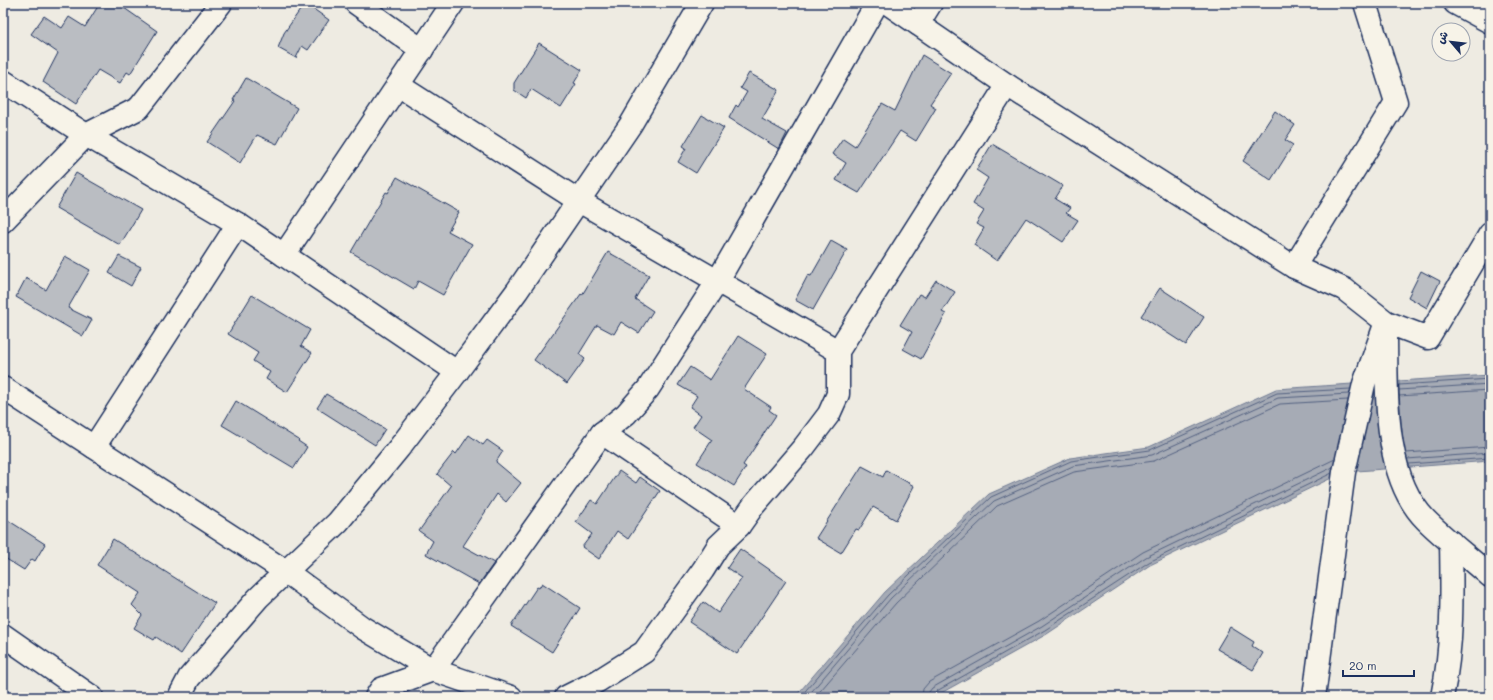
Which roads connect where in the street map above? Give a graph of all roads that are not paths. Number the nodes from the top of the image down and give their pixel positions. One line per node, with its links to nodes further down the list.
1 (221, 3): 16 (street)
2 (356, 3): 12 (street)
3 (453, 3): 12 (street)
4 (702, 3): 17 (street)
5 (877, 3): 23 (street)
6 (887, 3): 11 (street)
7 (931, 3): 11 (street)
8 (1365, 3): 22 (street)
9 (1455, 3): 10 (street)
10 (1490, 22)
11 (918, 24): 15 (street)
12 (422, 50): 14 (street)
13 (3, 81): 16 (street)
14 (398, 85): 17 (street); 21 (street)
15 (1007, 85): 22 (street); 25 (street)
16 (86, 135): 18 (street); 19 (street)
17 (579, 201): 23 (street); 26 (street)
18 (3, 221)
19 (238, 224): 21 (street); 29 (street)
20 (1490, 234): 24 (street)
21 (284, 255): 26 (street)
22 (1294, 267): 24 (street)
23 (717, 282): 25 (street); 28 (street)
24 (1386, 322): 31 (street); 41 (street)
25 (838, 351): 30 (street)
26 (457, 372): 32 (street)
27 (3, 388): 29 (street)
28 (602, 433): 30 (street); 35 (street)
29 (94, 447): 32 (street)
30 (740, 526): 40 (street)
31 (1451, 542): 33 (street); 42 (street)
32 (286, 571): 35 (street); 37 (street)
33 (1490, 576)
34 (3, 635): 36 (street)
35 (433, 670): 38 (street); 39 (street)
36 (92, 697)
37 (179, 697)
38 (376, 697)
39 (511, 697)
40 (566, 697)
41 (1314, 697)
42 (1442, 697)

